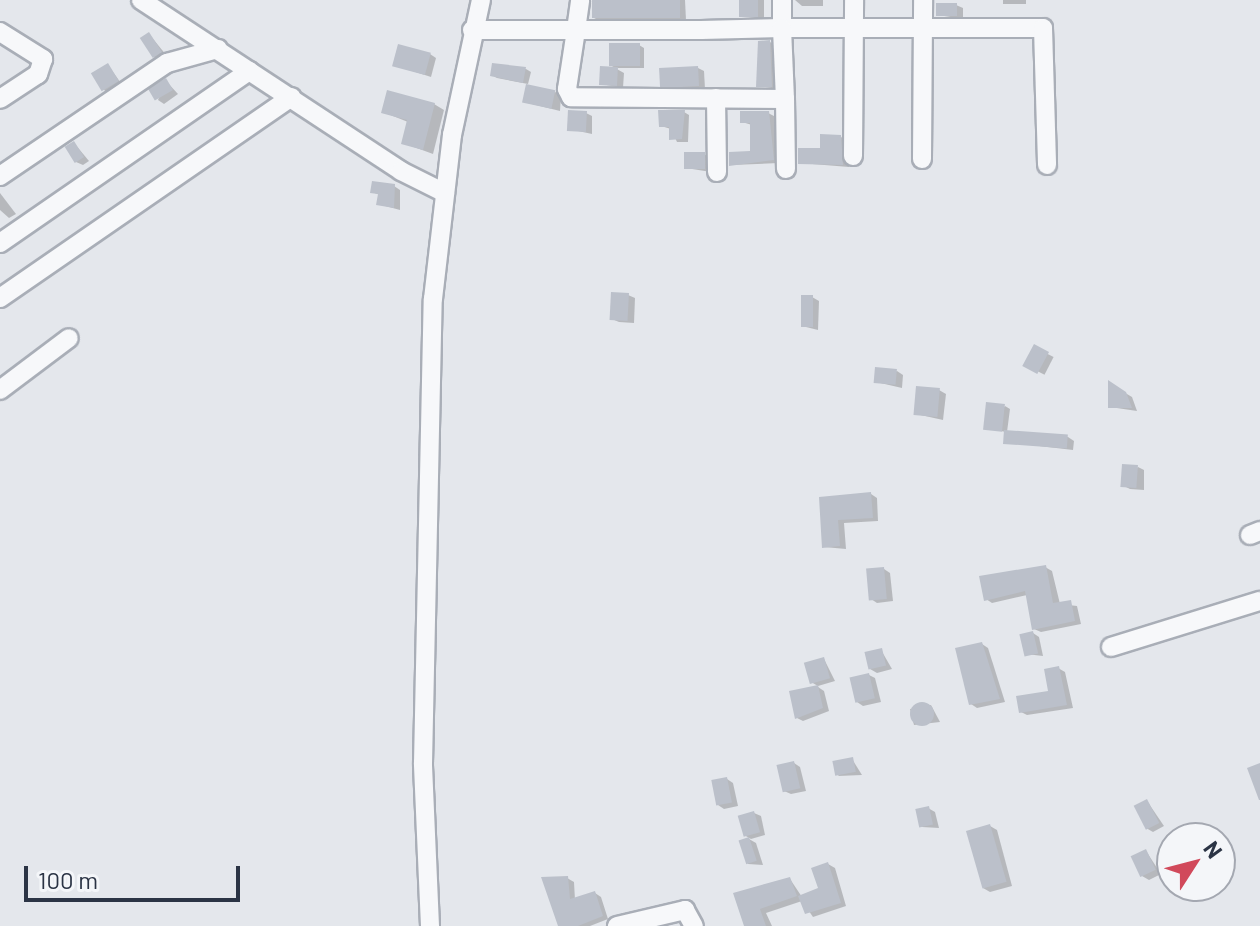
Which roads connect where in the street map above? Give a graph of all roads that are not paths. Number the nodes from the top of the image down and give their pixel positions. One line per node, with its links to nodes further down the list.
1 (141, 0): 13 (street)
2 (481, 0): 9 (street)
3 (580, 0): 10 (street)
4 (782, 0): 7 (street)
5 (854, 0): 11 (street)
6 (923, 0): 8 (street)
7 (782, 28): 10 (street); 11 (street); 18 (street)
8 (925, 28): 11 (street); 20 (street); 21 (street)
9 (472, 30): 10 (street); 25 (street)
10 (576, 30): 16 (street)
11 (854, 32): 19 (street)
12 (0, 33): 17 (street)
13 (218, 49): 14 (street); 24 (street)
14 (249, 71): 15 (street); 26 (street)
15 (291, 97): 25 (street); 27 (street)
16 (716, 98): 18 (street); 23 (street)
17 (0, 99)
18 (785, 99): 22 (street)
19 (853, 156)
20 (922, 159)
21 (1047, 165)
22 (786, 169)
23 (717, 172)
24 (0, 176)
25 (445, 193): 32 (street)
26 (0, 243)
27 (0, 298)
28 (69, 338): 29 (street)
29 (0, 390)
30 (1260, 601): 31 (street)
31 (1111, 647)
32 (430, 926)
33 (617, 926): 34 (street)
34 (694, 926)

